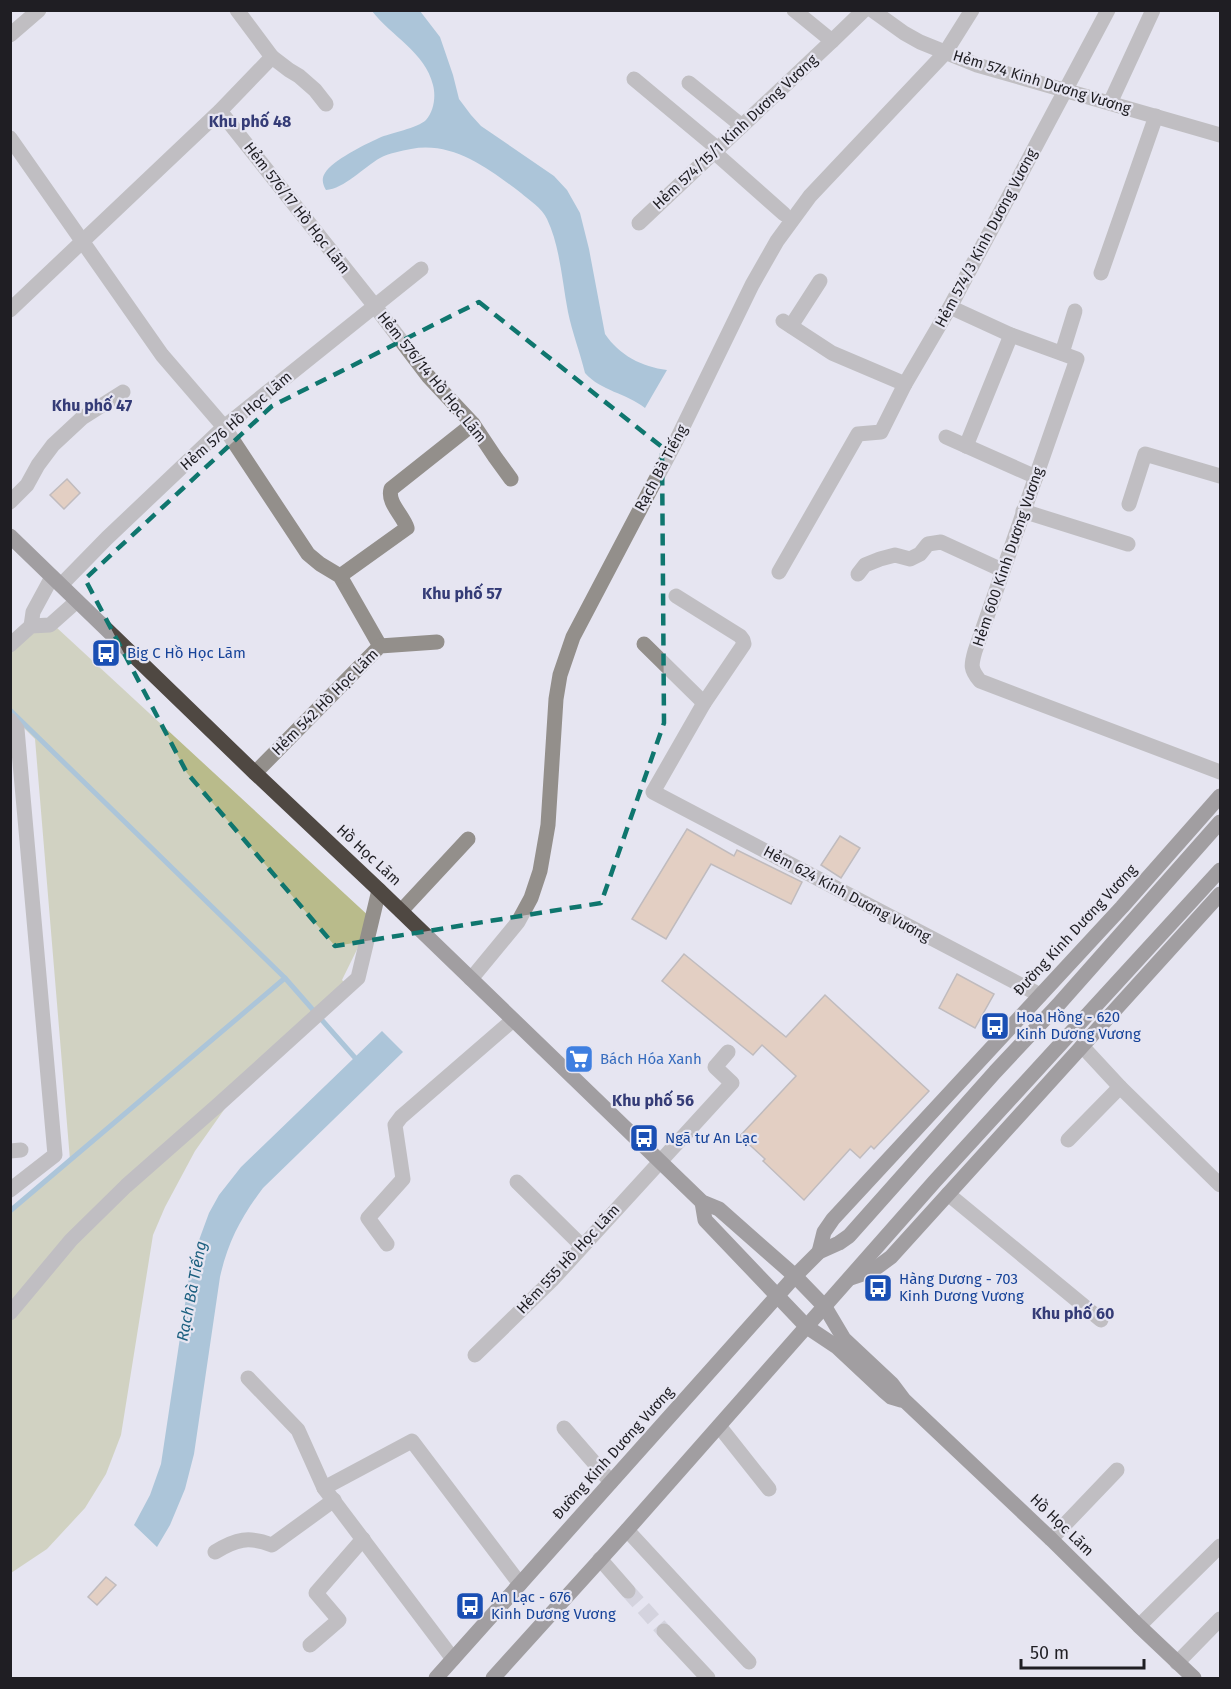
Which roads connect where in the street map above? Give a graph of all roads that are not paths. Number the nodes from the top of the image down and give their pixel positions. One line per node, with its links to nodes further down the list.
1 (39, 10): 10 (street)
2 (237, 10): 13 (street)
3 (794, 10): 11 (street)
4 (864, 10): 11 (street, Hẻm 574/15/1 Kinh Dương Vương)
5 (872, 10): 12 (street, Hẻm 574 Kinh Dương Vương)
6 (961, 10): 12 (street, Rạch Bà Tiếng)
7 (972, 10): 12 (street, Rạch Bà Tiếng)
8 (1108, 10): 16 (street, Hẻm 574/3 Kinh Dương Vương)
9 (1152, 10): 17 (street)
10 (10, 35)
11 (832, 41): 21 (street, Hẻm 574/15/1 Kinh Dương Vương)
12 (941, 51): 16 (street, Hẻm 574 Kinh Dương Vương); 25 (street, Rạch Bà Tiếng); 74 (street, Rạch Bà Tiếng)
13 (272, 57): 18 (street); 19 (street)
14 (634, 79): 24 (street)
15 (688, 83): 21 (street)
16 (1066, 91): 17 (street, Hẻm 574 Kinh Dương Vương); 32 (street, Hẻm 574/3 Kinh Dương Vương)
17 (1110, 103): 20 (street, Hẻm 574 Kinh Dương Vương)
18 (326, 104)
19 (220, 111): 27 (street); 31 (street, Hẻm 576/17 Hồ Học Lãm)
20 (1156, 117): 22 (street, Hẻm 574 Kinh Dương Vương); 29 (street)
21 (742, 126): 24 (street, Hẻm 574/15/1 Kinh Dương Vương)
22 (1221, 135)
23 (10, 138): 27 (street)
24 (716, 150): 25 (street); 26 (street, Hẻm 574/15/1 Kinh Dương Vương)
25 (784, 214): 74 (street, Rạch Bà Tiếng)
26 (639, 223)
27 (83, 242): 33 (street); 40 (street)
28 (421, 269): 31 (street, Hẻm 576 Hồ Học Lãm)
29 (1101, 273)
30 (820, 281): 37 (street)
31 (374, 305): 39 (street, Hẻm 576/14 Hồ Học Lãm); 40 (street, Hẻm 576 Hồ Học Lãm)
32 (950, 308): 35 (street); 37 (street, Hẻm 574/3 Kinh Dương Vương)
33 (10, 310)
34 (1075, 311): 36 (street)
35 (1011, 335): 36 (street); 42 (street)
36 (1062, 353): 44 (street, Hẻm 600 Kinh Dương Vương)
37 (905, 384): 52 (street, Hẻm 574/3 Kinh Dương Vương)
38 (123, 392): 46 (street)
39 (473, 424): 45 (street, Hẻm 576/14 Hồ Học Lãm); 54 (street)
40 (224, 427): 54 (street); 55 (street, Hẻm 576 Hồ Học Lãm)
41 (946, 437): 42 (street)
42 (966, 446): 44 (street)
43 (1221, 476): 47 (street)
44 (1036, 477): 48 (street, Hẻm 600 Kinh Dương Vương)
45 (511, 479)
46 (15, 498)
47 (1129, 504)
48 (1023, 512): 50 (street); 51 (street, Hẻm 600 Kinh Dương Vương)
49 (10, 536): 55 (main road, Hồ Học Lãm)
50 (1128, 544)
51 (1002, 570): 53 (street); 65 (street, Hẻm 600 Kinh Dương Vương)
52 (779, 572)
53 (858, 574)
54 (340, 576): 62 (street)
55 (57, 581): 57 (main road, Hồ Học Lãm); 58 (street, Hẻm 576 Hồ Học Lãm)
56 (676, 596): 63 (street)
57 (77, 601): 58 (street); 66 (main road, Hồ Học Lãm)
58 (31, 626): 61 (street)
59 (437, 642): 62 (street, Hẻm 542 Hồ Học Lãm)
60 (644, 644): 63 (street)
61 (10, 645)
62 (380, 646): 66 (street, Hẻm 542 Hồ Học Lãm)
63 (704, 702): 75 (street, Hẻm 624 Kinh Dương Vương)
64 (10, 720): 87 (street)
65 (1221, 772)
66 (255, 773): 71 (main road, Hồ Học Lãm)
67 (1221, 796): 75 (main road, Đường Kinh Dương Vương)
68 (1221, 822): 76 (main road, Đường Kinh Dương Vương)
69 (468, 839): 73 (street)
70 (1221, 870): 94 (main road)
71 (379, 890): 73 (main road, Hồ Học Lãm); 97 (street)
72 (1221, 894): 78 (main road)
73 (401, 911): 74 (main road, Hồ Học Lãm)
74 (468, 975): 77 (main road, Hồ Học Lãm)
75 (1040, 995): 76 (main road); 80 (main road, Đường Kinh Dương Vương)
76 (1058, 1005): 81 (main road, Đường Kinh Dương Vương)
77 (513, 1020): 84 (main road, Hồ Học Lãm); 90 (street)
78 (1082, 1046): 82 (street); 88 (main road)
79 (728, 1052): 84 (street, Hẻm 555 Hồ Học Lãm)
80 (980, 1060): 81 (main road); 92 (main road, Đường Kinh Dương Vương)
81 (995, 1072): 92 (main road, Đường Kinh Dương Vương)
82 (1120, 1087): 83 (street); 86 (street)
83 (1068, 1140)
84 (660, 1162): 89 (main road, Hồ Học Lãm); 91 (street, Hẻm 555 Hồ Học Lãm)
85 (517, 1182): 91 (street)
86 (1221, 1185)
87 (10, 1190)
88 (948, 1194): 94 (main road); 98 (street)
89 (702, 1202): 93 (main road, Hồ Học Lãm); 95 (main road, Hồ Học Lãm)
90 (387, 1244)
91 (582, 1246): 100 (street, Hẻm 555 Hồ Học Lãm)
92 (819, 1252): 93 (main road, Đường Kinh Dương Vương)
93 (795, 1276): 95 (main road, Đường Kinh Dương Vương); 96 (main road, Hồ Học Lãm)
94 (850, 1278): 96 (main road)
95 (778, 1295): 99 (main road, Hồ Học Lãm); 106 (main road, Đường Kinh Dương Vương)
96 (825, 1307): 99 (main road); 102 (main road, Hồ Học Lãm)
97 (10, 1313)
98 (1101, 1320)
99 (807, 1327): 102 (main road, Hồ Học Lãm); 103 (main road)
100 (475, 1355)
101 (248, 1378): 108 (street)
102 (904, 1400): 111 (main road, Hồ Học Lãm)
103 (719, 1426): 107 (street); 109 (main road)
104 (564, 1428): 106 (street)
105 (1117, 1470): 111 (street)
106 (611, 1482): 115 (main road, Đường Kinh Dương Vương)
107 (769, 1489)
108 (329, 1494): 110 (street); 113 (street); 115 (street)
109 (627, 1530): 114 (main road); 122 (street)
110 (363, 1539): 120 (street); 121 (street)
111 (1051, 1539): 118 (main road, Hồ Học Lãm)
112 (1221, 1546): 118 (street)
113 (215, 1552)
114 (600, 1559): 116 (street); 125 (main road)
115 (520, 1584): 121 (main road, Đường Kinh Dương Vương)
116 (628, 1591)
117 (1221, 1619): 123 (street)
118 (1139, 1626): 123 (main road, Hồ Học Lãm)
119 (664, 1630): 126 (street)
120 (310, 1645)
121 (453, 1659): 124 (main road, Đường Kinh Dương Vương)
122 (749, 1662)
123 (1177, 1663): 127 (main road, Hồ Học Lãm)
124 (436, 1678)
125 (493, 1678)
126 (708, 1678)
127 (1194, 1678)

